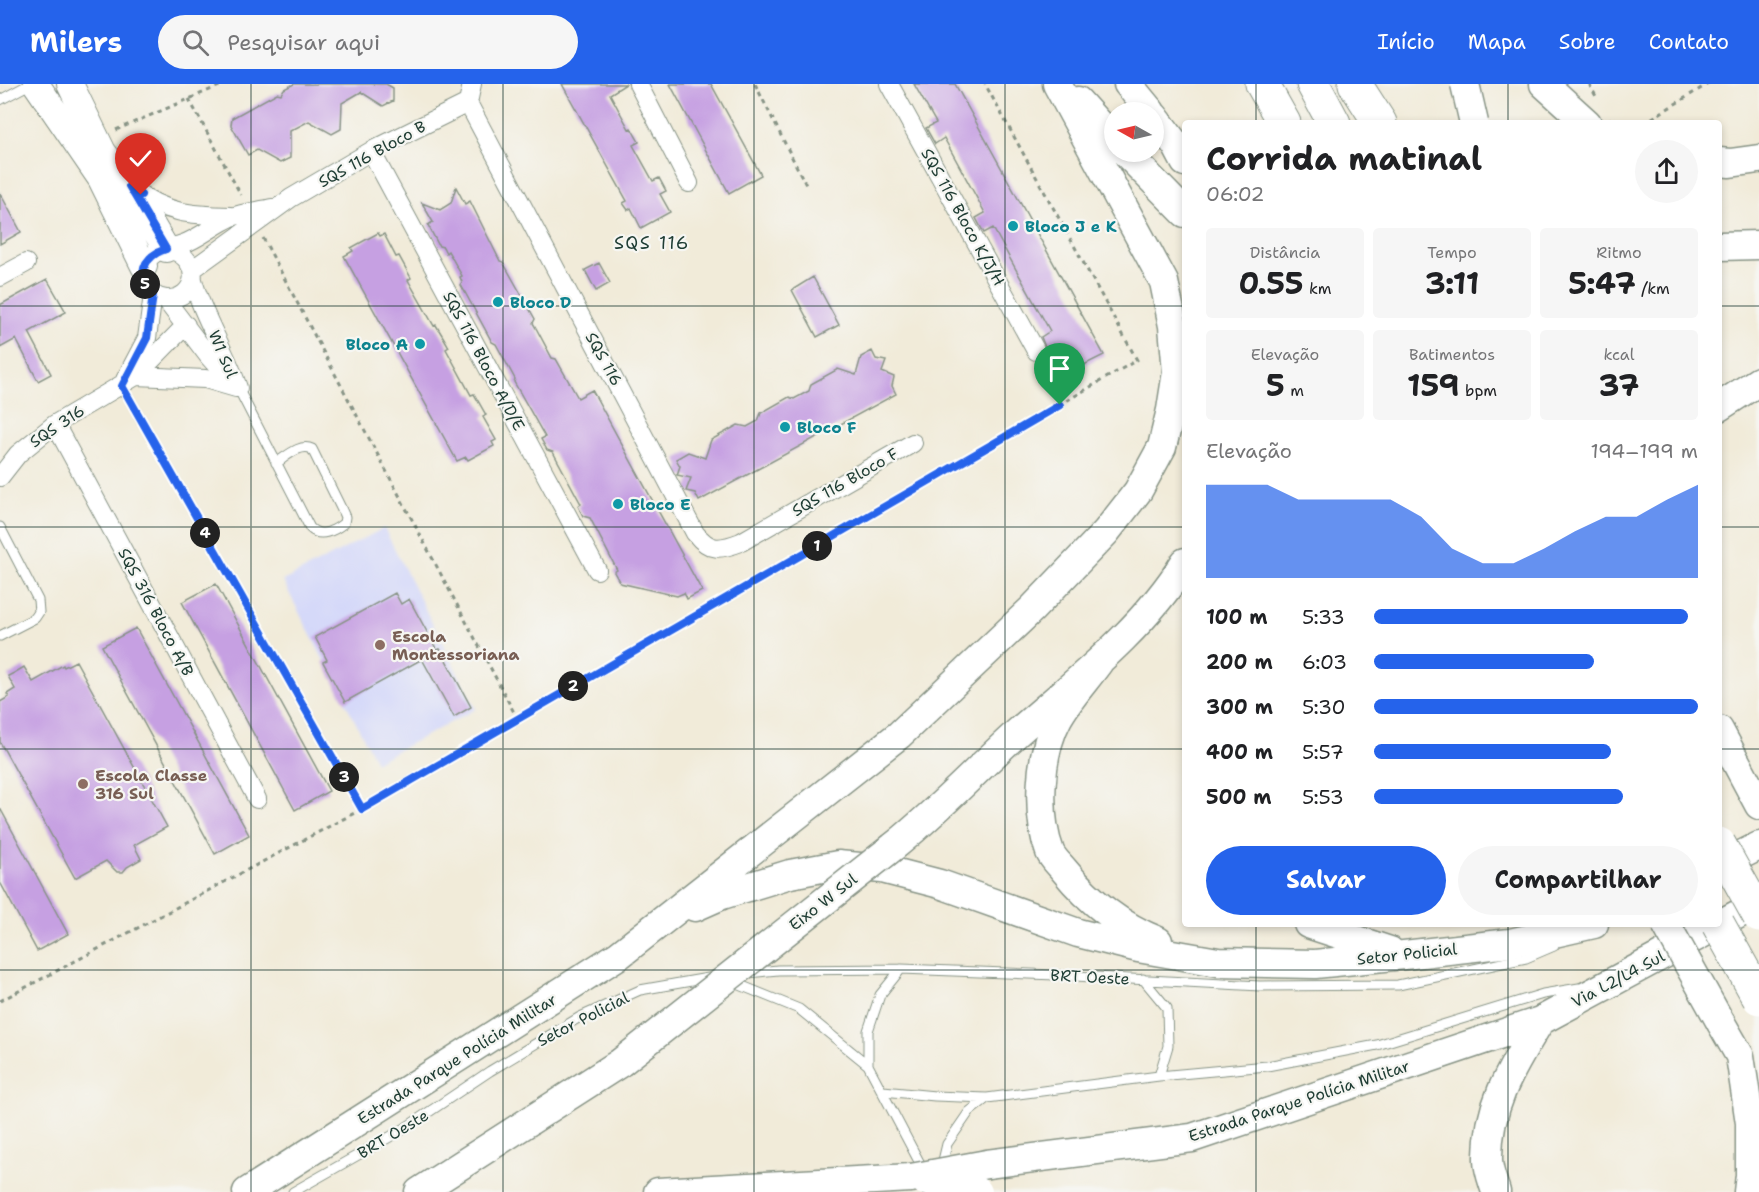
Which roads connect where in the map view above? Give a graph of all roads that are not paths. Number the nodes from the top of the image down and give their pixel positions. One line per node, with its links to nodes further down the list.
1 (30, 84): 17 (lane)
2 (36, 84): 43 (street)
3 (70, 84): 35 (street)
4 (472, 84): 19 (street)
5 (638, 84): 34 (street)
6 (889, 84): 48 (street, SQS 116 Bloco K/J/H)
7 (1057, 84): 71 (main road)
8 (1062, 84): 27 (main road)
9 (1128, 84): 18 (main road)
10 (1245, 84): 20 (highway)
11 (1262, 84): 21 (highway)
12 (1313, 84): 22 (highway)
13 (1355, 84): 23 (highway)
14 (1454, 84): 25 (main road)
15 (1465, 84): 24 (main road, bridge)
16 (1544, 84): 26 (main road)
17 (0, 100)
18 (1142, 102)
19 (468, 103): 29 (street, SQS 116 Bloco B); 57 (street, SQS 116)
20 (1261, 120)
21 (1282, 120)
22 (1332, 120)
23 (1378, 120)
24 (1473, 120)
25 (1481, 120)
26 (1584, 120)
27 (1104, 130)
28 (1164, 130): 30 (main road)
29 (371, 151): 36 (street, SQS 116 Bloco B); 60 (street, SQS 116 Bloco A/D/E)
30 (1182, 156)
31 (1759, 159): 33 (main road)
32 (1135, 162): 38 (main road)
33 (1722, 162)
34 (689, 183)
35 (129, 186): 37 (street, SQS 116 Bloco B); 41 (street)
36 (277, 207): 37 (street, SQS 116 Bloco B); 44 (street, SQS 116 Bloco B)
37 (239, 210): 41 (street, SQS 116 Bloco B)
38 (1182, 210)
39 (1759, 244): 40 (main road)
40 (1722, 246)
41 (167, 249): 43 (street); 44 (street)
42 (26, 263): 45 (street)
43 (144, 266): 46 (street)
44 (193, 275): 46 (street); 51 (street, W1 Sul)
45 (0, 277)
46 (159, 297): 47 (street, W1 Sul); 49 (street)
47 (186, 325): 49 (street, SQS 316); 51 (street, W1 Sul)
48 (1036, 351)
49 (129, 381): 51 (street); 53 (street, SQS 316)
50 (1759, 381): 52 (main road)
51 (238, 388): 55 (lane)
52 (1722, 405)
53 (55, 424): 56 (street, SQS 316); 64 (street, SQS 316 Bloco A/B)
54 (913, 442): 57 (street, SQS 116 Bloco F)
55 (276, 463): 55 (lane)
56 (0, 477)
57 (777, 522)
58 (0, 527): 61 (lane)
59 (1182, 567): 62 (main road, Eixo W Sul)
60 (597, 570)
61 (0, 636)
62 (1099, 662): 80 (main road); 97 (main road, Eixo W Sul, bridge)
63 (1723, 737): 65 (main road)
64 (257, 799)
65 (1759, 805)
66 (1759, 846): 68 (main road)
67 (1722, 849): 70 (highway, bridge)
68 (1722, 864)
69 (1759, 903): 72 (main road, Via L2/L4 Sul)
70 (1759, 915)
71 (663, 921): 80 (main road); 95 (main road, Estrada Parque Polícia Militar)
72 (1722, 923)
73 (1317, 927): 79 (main road)
74 (1580, 927): 79 (main road, Setor Policial)
75 (1586, 927): 83 (lane)
76 (1668, 927): 87 (main road, bridge)
77 (1714, 927): 84 (main road, Via L2/L4 Sul)
78 (1720, 927): 85 (highway, bridge)
79 (1404, 955): 80 (main road, Setor Policial)
80 (1218, 962)
81 (901, 969): 82 (lane, BRT Oeste); 83 (lane, BRT Oeste); 88 (lane)
82 (717, 976): 88 (lane); 89 (lane, Setor Policial)
83 (1143, 979): 90 (lane, BRT Oeste)
84 (1614, 981): 86 (main road, Via L2/L4 Sul); 90 (lane)
85 (1759, 998)
86 (1540, 1021): 94 (main road, Estrada Parque Polícia Militar, bridge); 101 (main road)
87 (1740, 1056): 91 (main road); 102 (main road)
88 (868, 1065): 92 (lane)
89 (490, 1071): 96 (lane, BRT Oeste)
90 (1159, 1077): 93 (lane)
91 (1759, 1088)
92 (883, 1091): 93 (lane); 94 (lane)
93 (987, 1098): 99 (lane)
94 (923, 1185): 98 (main road, Estrada Parque Polícia Militar); 100 (main road, bridge)
95 (247, 1192)
96 (293, 1192)
97 (419, 1192)
98 (658, 1192)
99 (941, 1192)
100 (978, 1192)
101 (1496, 1192)
102 (1748, 1192)

